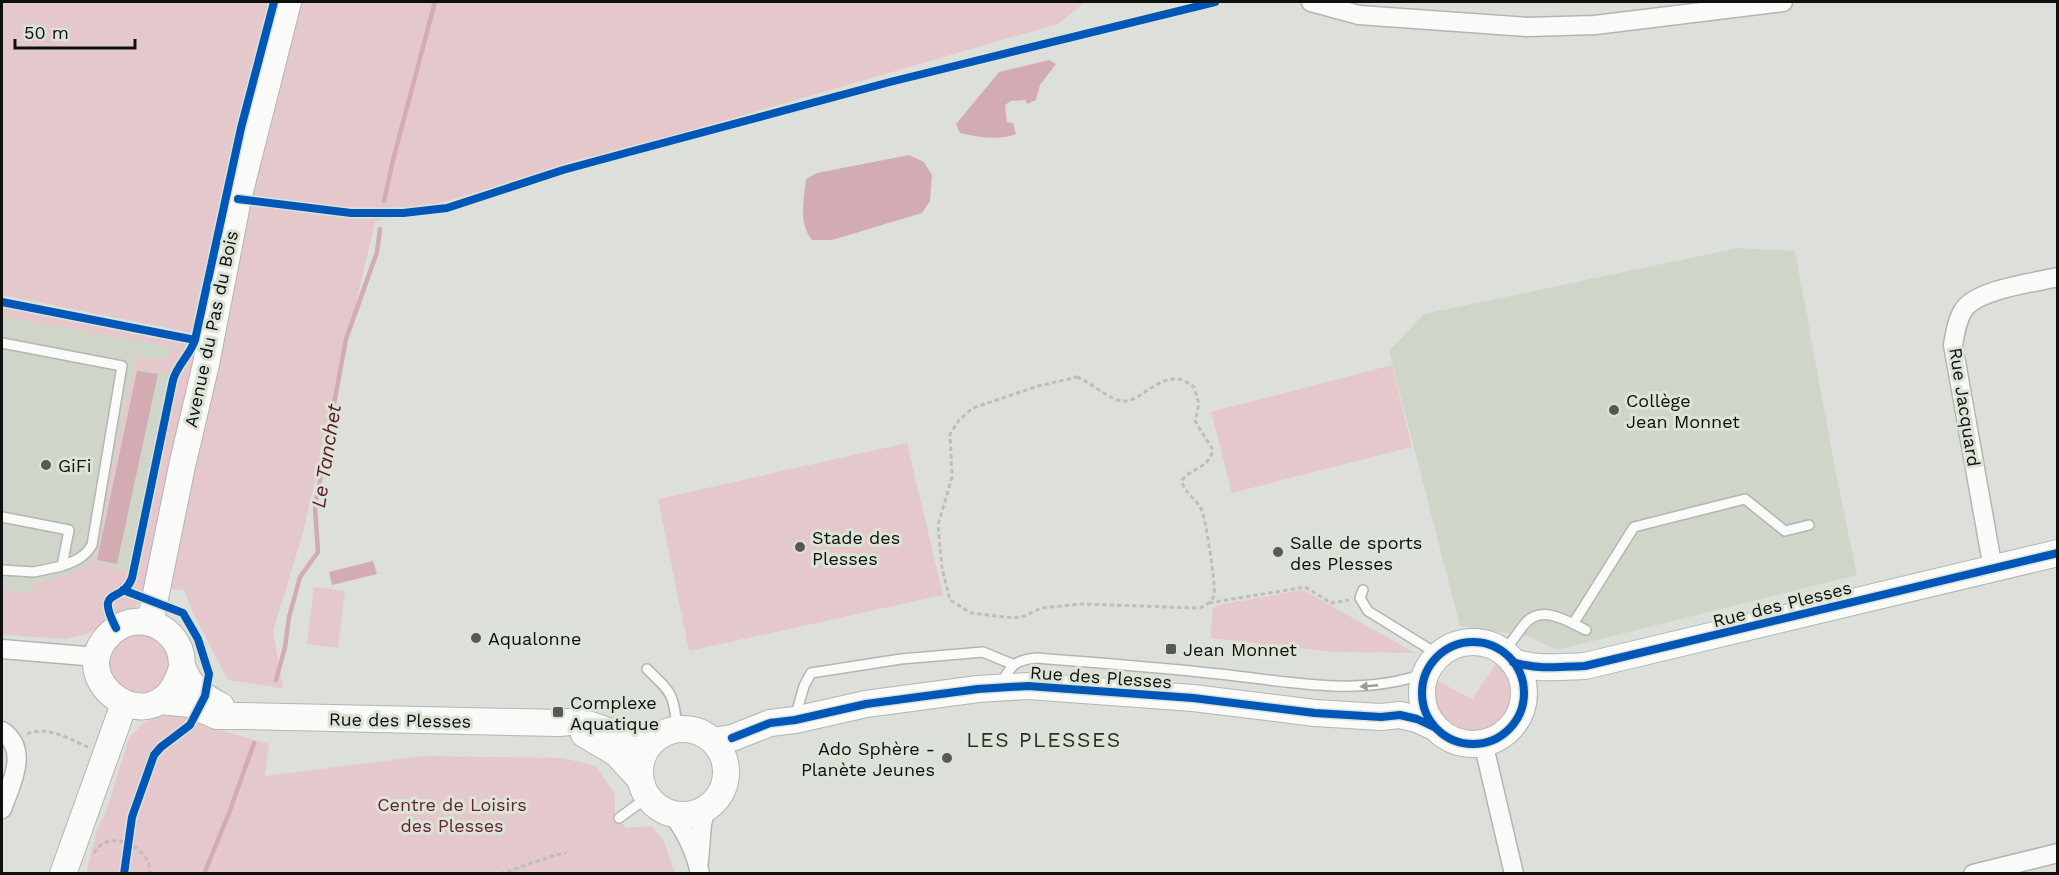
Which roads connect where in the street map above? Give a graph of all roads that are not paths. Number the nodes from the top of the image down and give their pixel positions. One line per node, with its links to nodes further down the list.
1 (288, 2): 13 (street, Avenue du Pas du Bois)
2 (1311, 2): 3 (street)
3 (1783, 2)
4 (2058, 278): 10 (street, Rue Jacquard)
5 (2, 343): 9 (lane)
6 (2, 517): 9 (lane)
7 (1809, 525): 14 (lane)
8 (2058, 553): 10 (street, Rue des Plesses)
9 (62, 566): 11 (lane)
10 (1994, 568): 20 (street, Rue des Plesses)
11 (2, 570)
12 (1361, 594): 23 (lane)
13 (150, 623): 17 (street); 21 (street)
14 (1573, 624): 15 (lane); 18 (lane)
15 (1586, 630)
16 (2, 649): 17 (street)
17 (97, 657): 27 (street)
18 (1508, 657): 20 (street, Rue des Plesses); 23 (street); 26 (street)
19 (1012, 664): 23 (lane, one-way to 19); 24 (lane); 30 (lane)
20 (1585, 666): 26 (street, Rue des Plesses)
21 (182, 668): 25 (street); 29 (street, Rue des Plesses)
22 (647, 669): 33 (lane)
23 (1429, 670): 28 (street, Rue des Plesses); 32 (street)
24 (998, 688): 28 (street, Rue des Plesses); 30 (street, Rue des Plesses)
25 (160, 701): 27 (street); 29 (street, Rue des Plesses)
26 (1523, 701): 36 (street)
27 (124, 704): 45 (street)
28 (1357, 714): 32 (street, Rue des Plesses)
29 (242, 716): 31 (street, Rue des Plesses)
30 (795, 720): 35 (street, Rue des Plesses); 37 (street, Rue des Plesses)
31 (559, 723): 33 (street, Rue des Plesses); 38 (street, Rue des Plesses)
32 (1434, 727): 36 (street)
33 (666, 734): 35 (street); 38 (street)
34 (7, 736): 40 (street)
35 (713, 741): 37 (street)
36 (1483, 742): 46 (street)
37 (726, 766): 39 (street)
38 (644, 788): 41 (street); 42 (lane)
39 (706, 808): 41 (street); 44 (street)
40 (2, 809)
41 (671, 813): 44 (street)
42 (619, 818)
43 (2058, 853): 47 (street)
44 (700, 870)
45 (63, 873)
46 (1514, 873)
47 (1973, 873)

